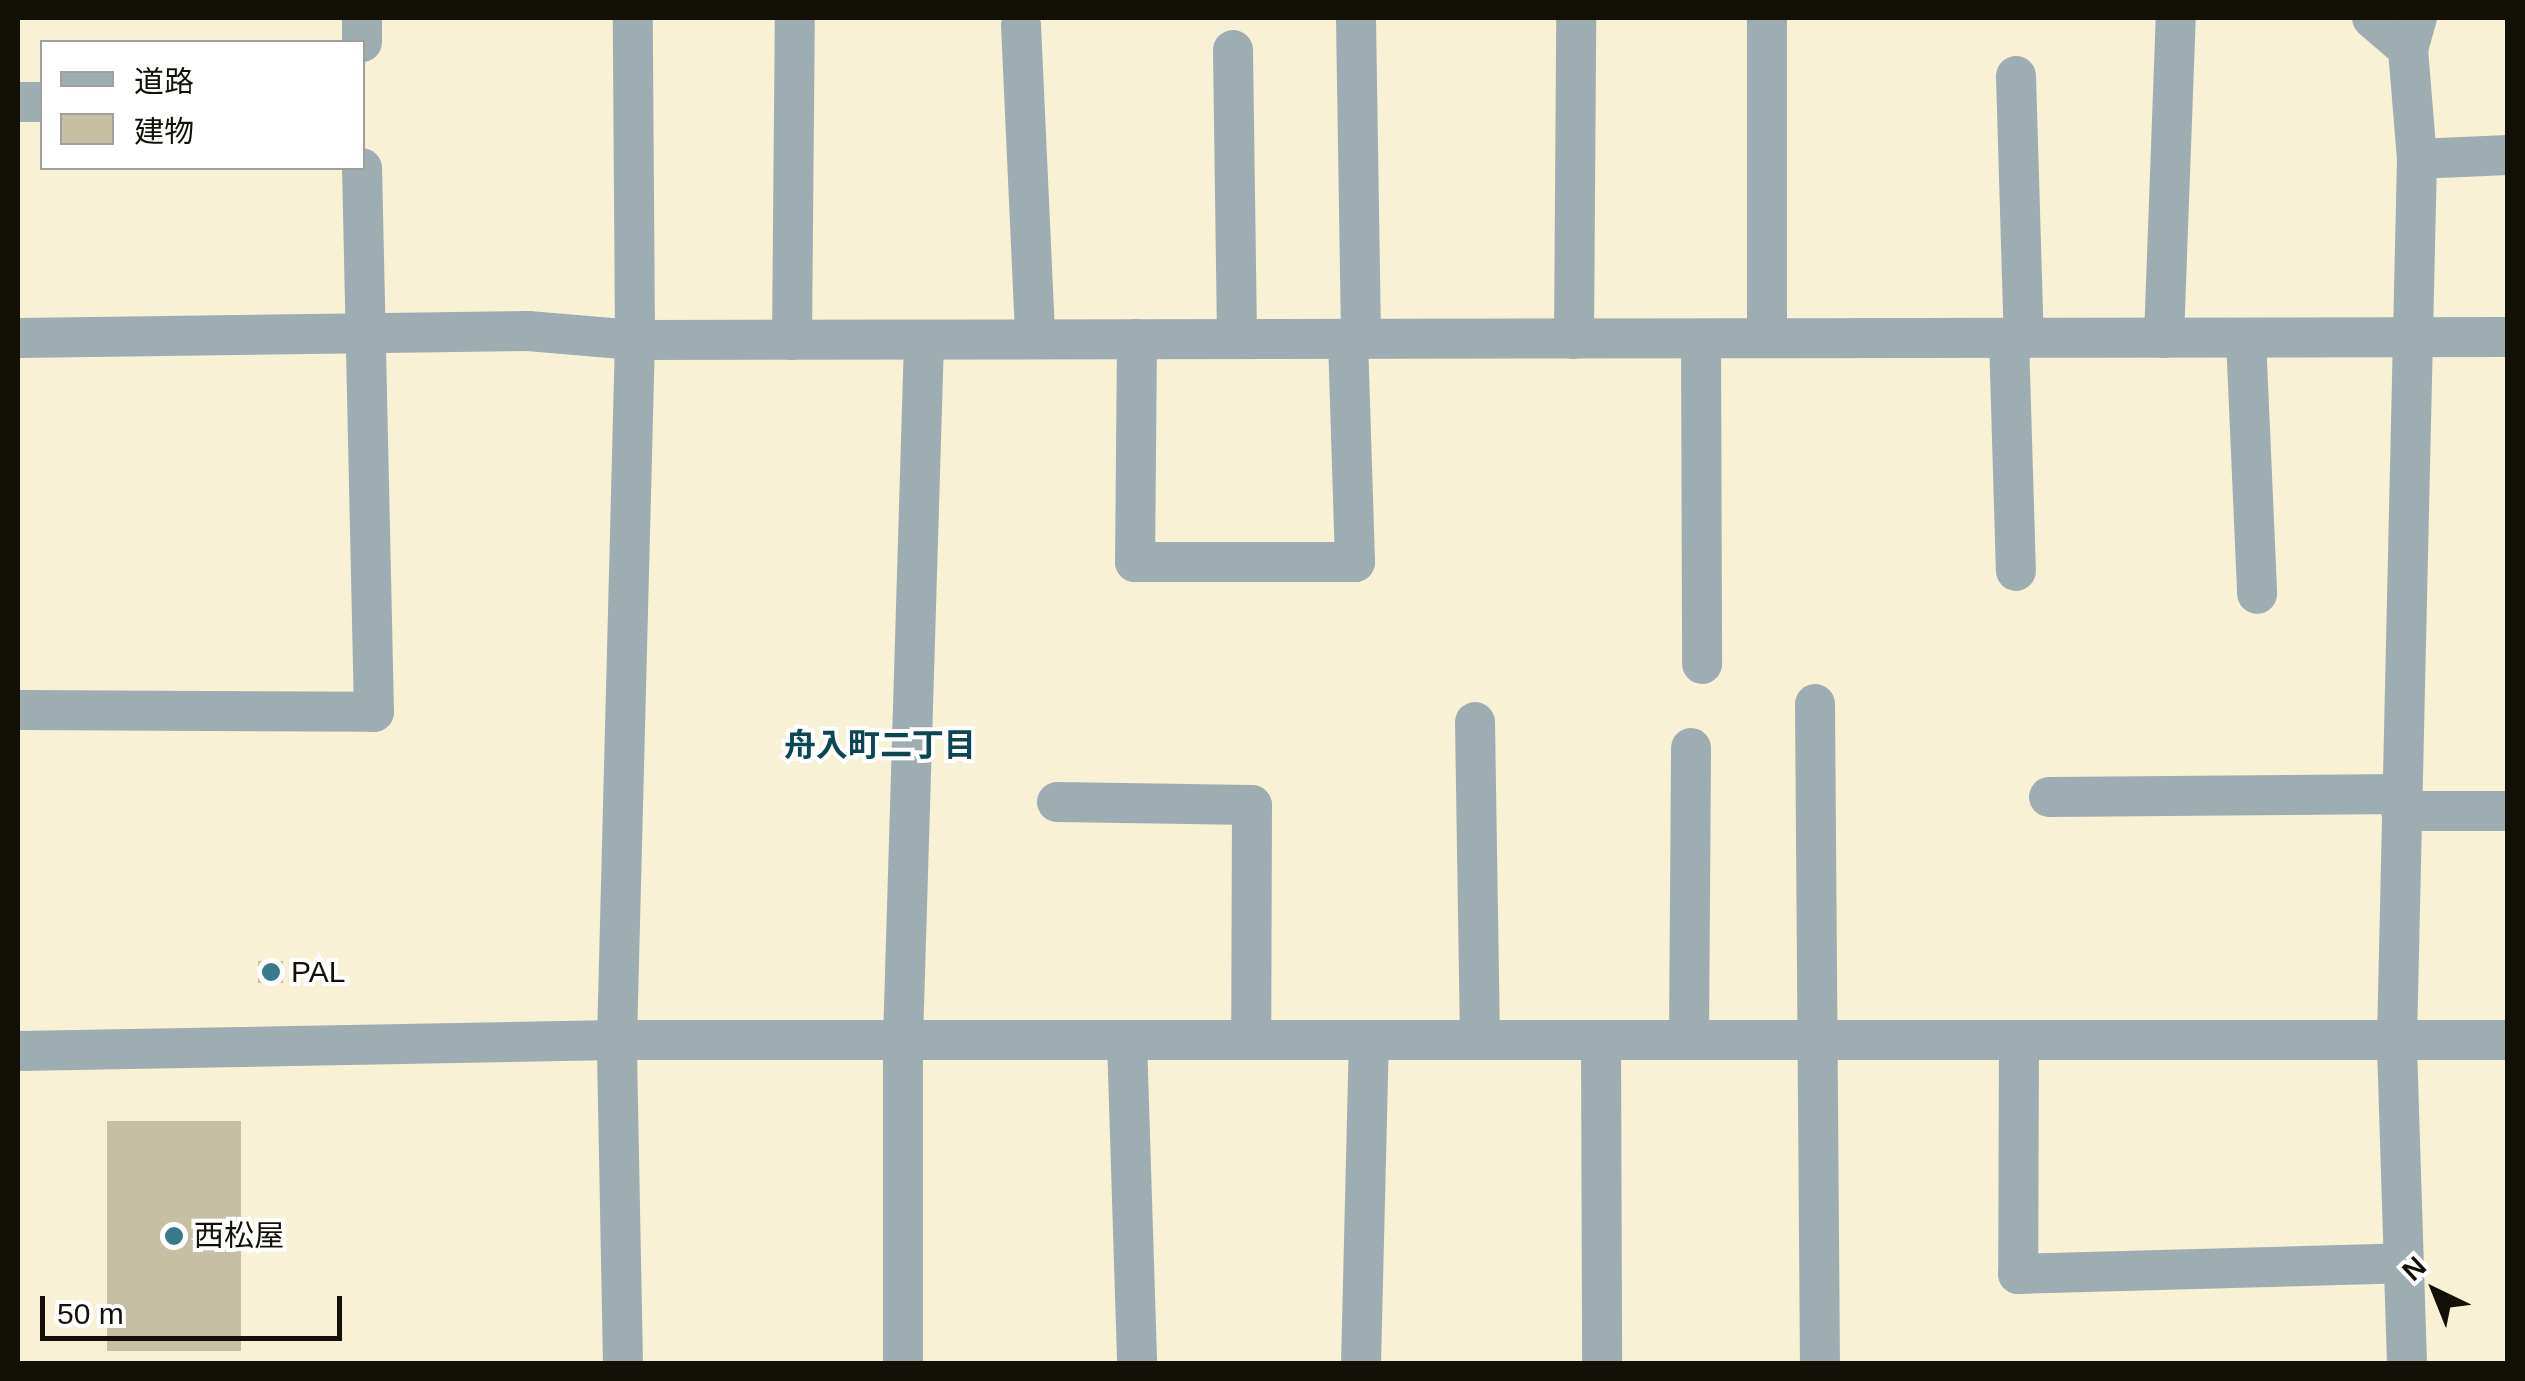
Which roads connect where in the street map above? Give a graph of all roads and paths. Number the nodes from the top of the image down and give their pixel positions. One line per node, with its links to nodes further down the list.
1 (633, 18): 28 (street)
2 (795, 18): 29 (street)
3 (1356, 18): 25 (street)
4 (1576, 18): 26 (street)
5 (1767, 18): 18 (street)
6 (2176, 18): 20 (street)
7 (2372, 18): 9 (street)
8 (1021, 25): 31 (street)
9 (2413, 33): 13 (street)
10 (1233, 50): 24 (street)
11 (2016, 76): 19 (street)
12 (2508, 156): 13 (street)
13 (2417, 159): 22 (street)
14 (362, 170): 15 (street)
15 (362, 333): 17 (street); 28 (street); 36 (street)
16 (2508, 337): 22 (street)
17 (18, 338)
18 (1768, 338): 19 (street); 27 (street)
19 (2016, 338): 20 (street); 32 (street)
20 (2164, 338): 21 (street)
21 (2246, 338): 22 (street); 33 (street)
22 (2411, 338): 41 (street)
23 (1137, 339): 24 (street); 25 (street); 31 (street)
24 (1237, 339): 25 (street)
25 (1355, 339): 26 (street)
26 (1574, 339): 27 (street)
27 (1701, 339): 34 (street)
28 (635, 340): 29 (street); 43 (street)
29 (792, 340): 30 (street)
30 (924, 340): 31 (street); 44 (street)
31 (1035, 340)
32 (2016, 571)
33 (2258, 594)
34 (1702, 664)
35 (1815, 704): 51 (street)
36 (18, 710)
37 (1475, 722): 48 (street)
38 (1691, 748): 50 (street)
39 (2049, 797): 41 (street)
40 (1058, 802): 46 (street)
41 (2401, 803): 42 (street); 53 (street)
42 (2508, 811)
43 (617, 1040): 44 (street); 55 (street); 57 (street)
44 (903, 1040): 45 (street); 58 (street)
45 (1127, 1040): 46 (street); 59 (street)
46 (1250, 1040): 47 (street)
47 (1370, 1040): 48 (street); 60 (street)
48 (1480, 1040): 49 (street)
49 (1601, 1040): 50 (street); 61 (street)
50 (1690, 1040): 51 (street)
51 (1821, 1040): 52 (street); 62 (street)
52 (2019, 1040): 53 (street); 56 (street)
53 (2397, 1040): 54 (street); 56 (street)
54 (2508, 1040)
55 (18, 1051)
56 (2404, 1263): 63 (street)
57 (623, 1364)
58 (904, 1364)
59 (1137, 1364)
60 (1361, 1364)
61 (1602, 1364)
62 (1820, 1364)
63 (2407, 1364)

